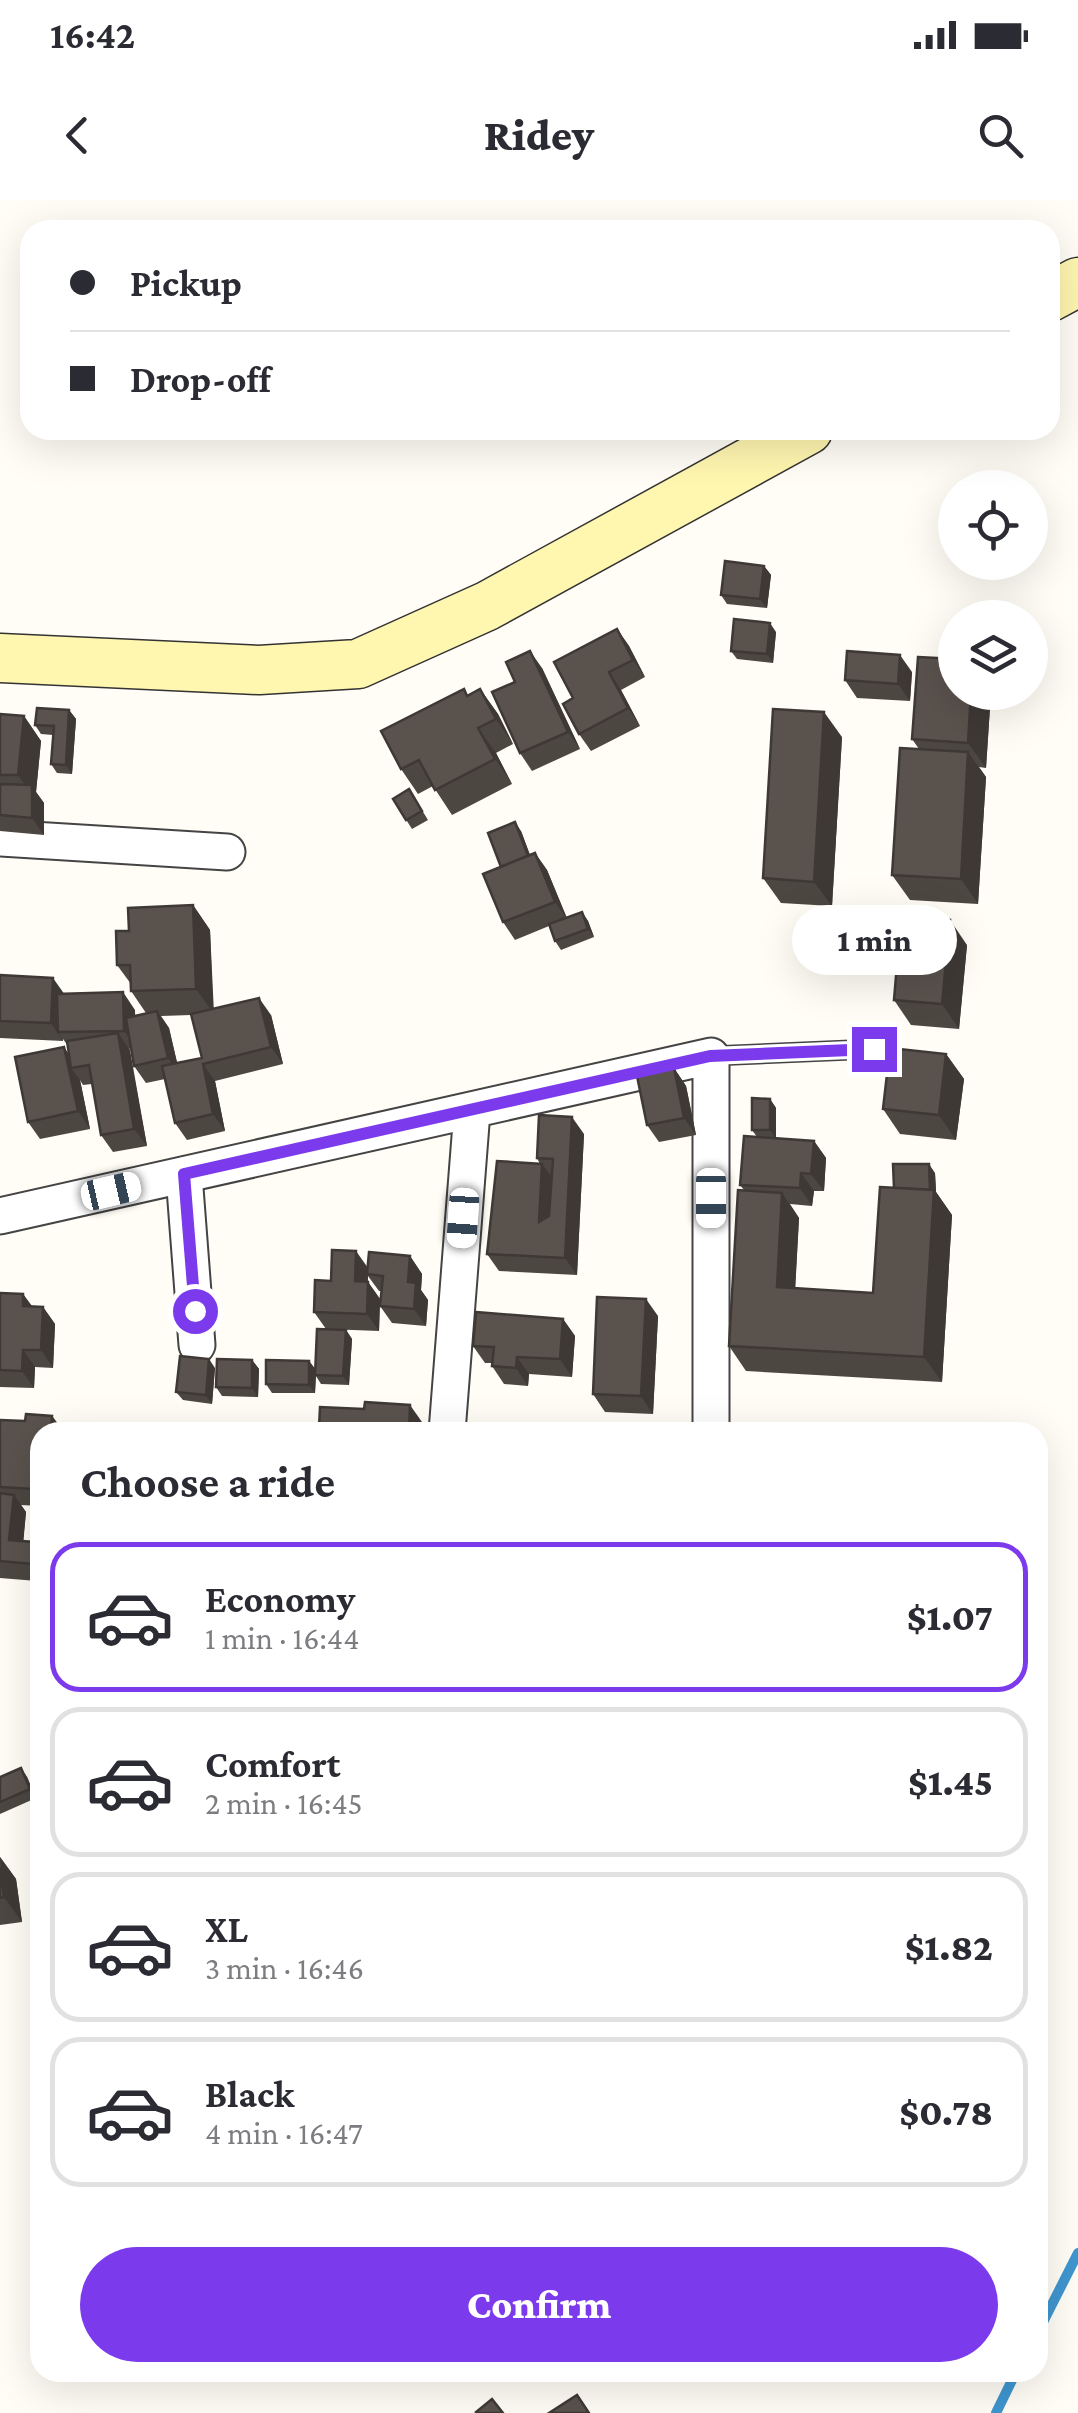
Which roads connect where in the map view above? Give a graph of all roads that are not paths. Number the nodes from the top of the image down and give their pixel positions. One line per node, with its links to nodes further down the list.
1 (790, 440): 2 (main road)
2 (0, 658)
3 (0, 838): 4 (street)
4 (227, 852)
5 (874, 1049): 6 (lane)
6 (710, 1056): 7 (street); 12 (street)
7 (472, 1111): 8 (street); 11 (street)
8 (184, 1174): 9 (street); 10 (street)
9 (0, 1216)
10 (197, 1346)
11 (447, 1422)
12 (710, 1422)

